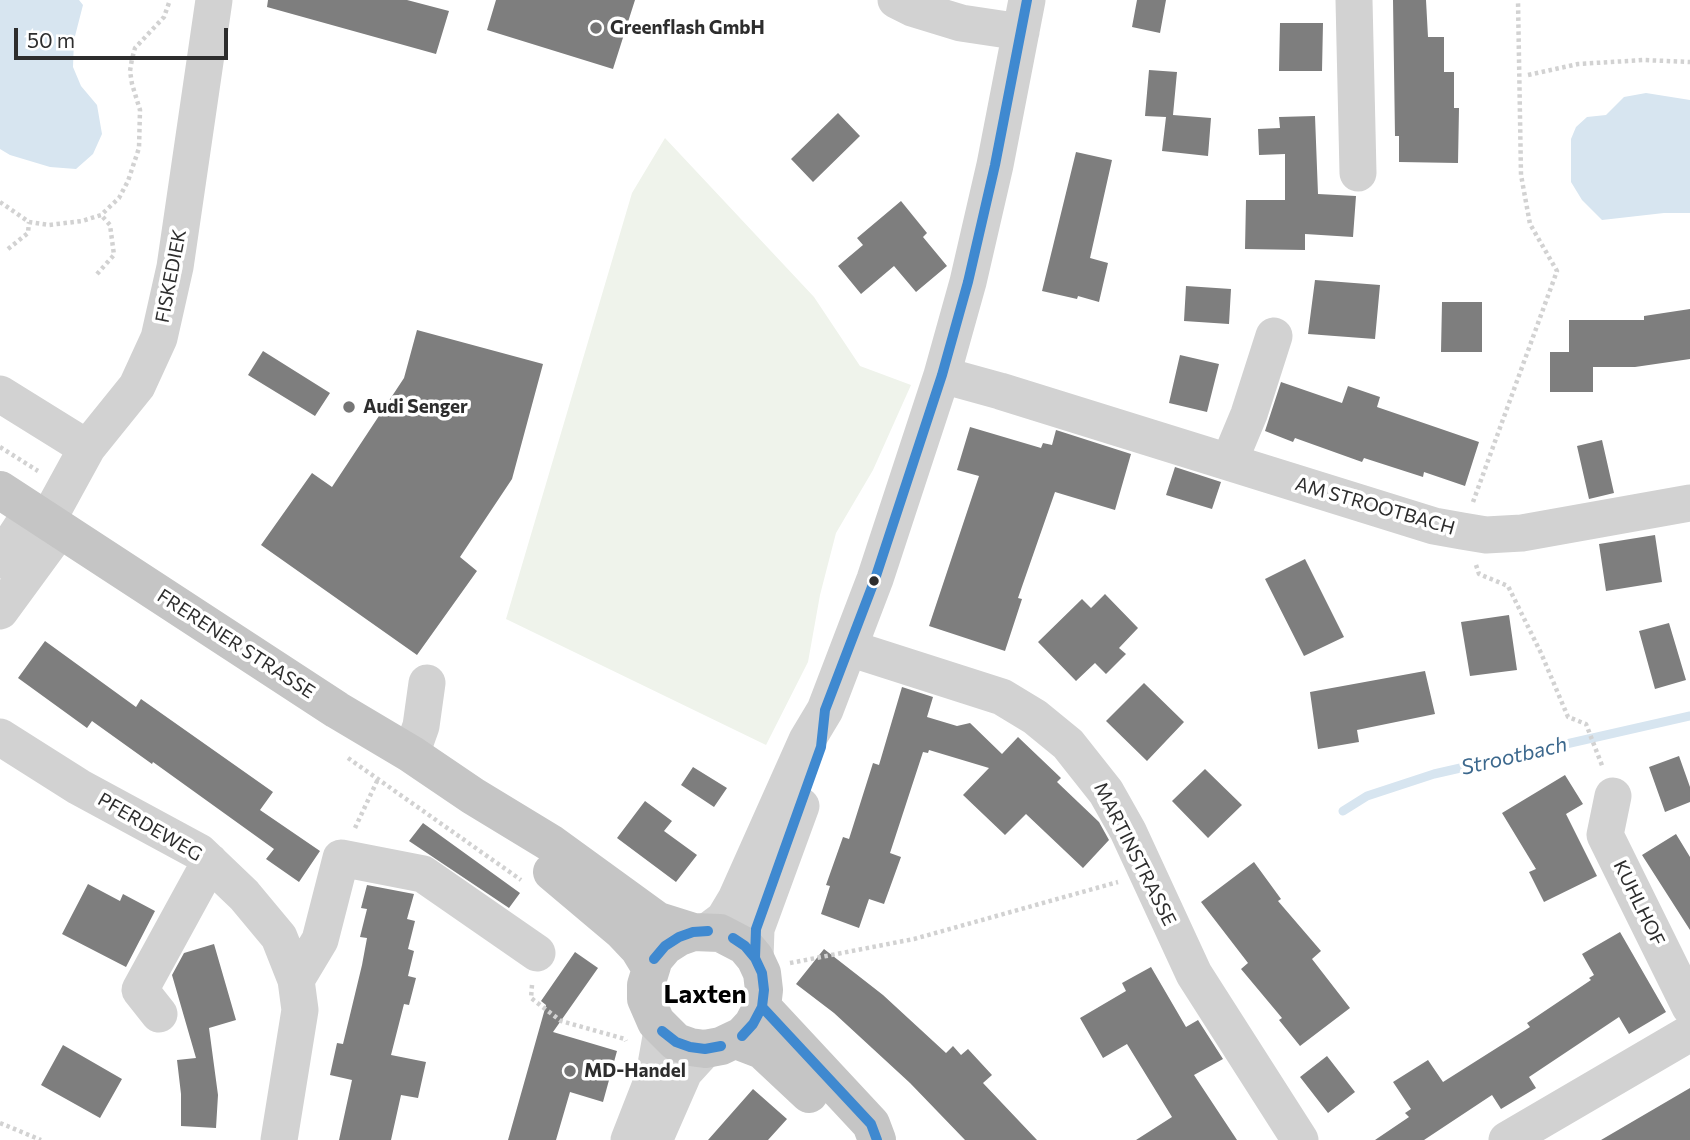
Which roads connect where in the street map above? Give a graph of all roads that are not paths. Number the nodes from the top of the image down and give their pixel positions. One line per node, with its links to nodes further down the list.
1 (214, 0): 9 (street, FISKEDIEK)
2 (896, 0): 4 (street)
3 (1354, 0): 5 (street)
4 (1024, 16): 7 (street)
5 (1358, 173)
6 (1274, 336): 10 (street)
7 (942, 375): 10 (street, AM STROOTBACH); 16 (street)
8 (0, 394): 9 (street)
9 (88, 448): 13 (street, FISKEDIEK)
10 (1228, 462): 12 (street, AM STROOTBACH)
11 (0, 490): 13 (main road, FRERENER STRASSE)
12 (1690, 503)
13 (46, 520): 14 (street); 15 (street); 20 (main road, FRERENER STRASSE)
14 (0, 560)
15 (0, 611)
16 (849, 648): 18 (street); 40 (street, MARTINSTRASSE)
17 (428, 683): 20 (street)
18 (825, 710): 24 (street); 26 (street)
19 (0, 737): 23 (street, PFERDEWEG)
20 (403, 749): 21 (main road, FRERENER STRASSE)
21 (472, 796): 24 (main road, FRERENER STRASSE); 27 (main road, FRERENER STRASSE)
22 (1613, 796): 30 (street, KUHLHOF)
23 (210, 862): 28 (street, PFERDEWEG); 31 (street)
24 (701, 931): 26 (main road); 27 (main road)
25 (537, 953): 28 (street)
26 (755, 958): 29 (main road)
27 (650, 967): 32 (main road)
28 (296, 980): 35 (street, PFERDEWEG)
29 (762, 1007): 34 (main road); 39 (main road)
30 (1690, 1007)
31 (159, 1014)
32 (662, 1031): 34 (main road); 36 (street)
33 (1690, 1033): 41 (street)
34 (721, 1044): 37 (street); 38 (main road)
35 (279, 1140)
36 (629, 1140)
37 (654, 1140)
38 (864, 1140)
39 (877, 1140)
40 (1300, 1140)
41 (1507, 1140)

